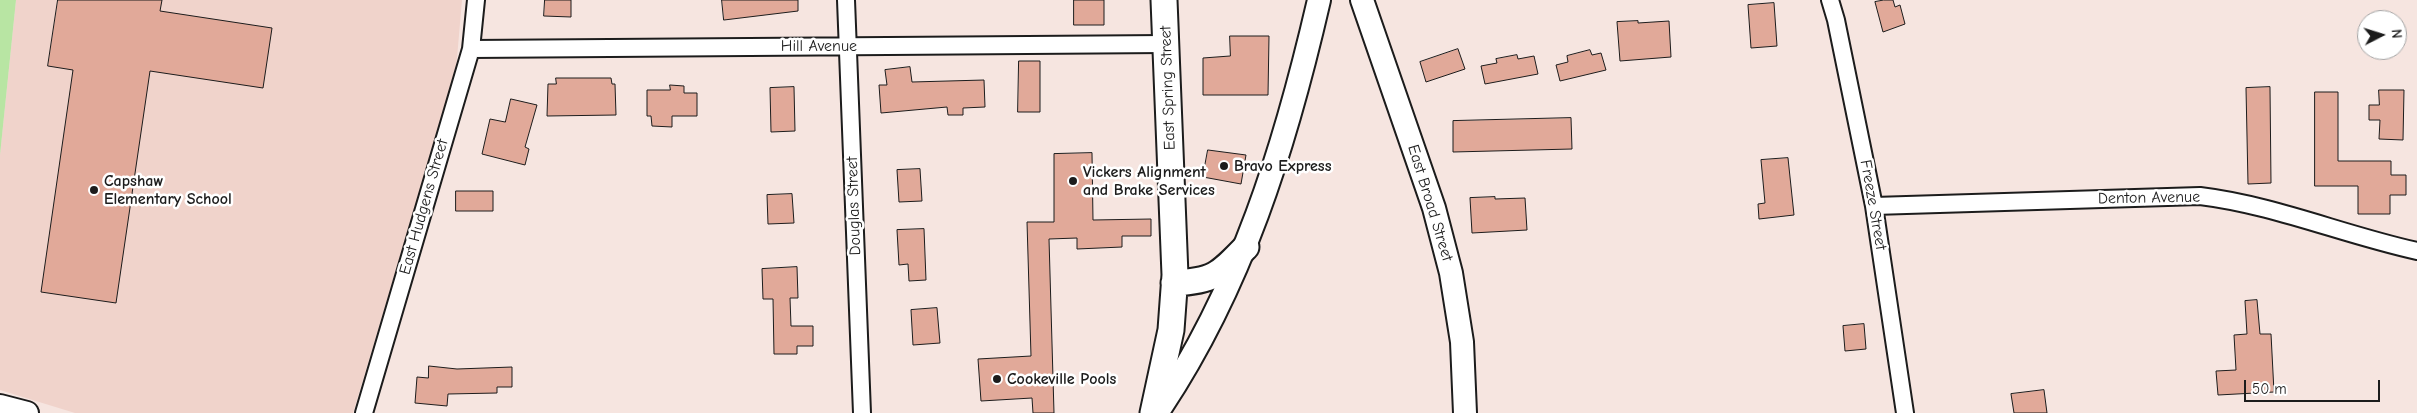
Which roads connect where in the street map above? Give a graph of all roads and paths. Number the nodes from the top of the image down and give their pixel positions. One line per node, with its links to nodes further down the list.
1 (476, 0): 9 (street, East Hudgens Street)
2 (846, 0): 8 (street, Douglas Street)
3 (1164, 0): 7 (main road, East Spring Street)
4 (1319, 0): 11 (street)
5 (1362, 0): 20 (street, East Broad Street)
6 (1830, 0): 10 (street, Freeze Street)
7 (1166, 44): 8 (street, Hill Avenue); 13 (main road, East Spring Street)
8 (849, 45): 9 (street, Hill Avenue); 17 (street, Douglas Street)
9 (471, 49): 16 (street, East Hudgens Street)
10 (1874, 206): 12 (street, Denton Avenue); 21 (street, Freeze Street)
11 (1246, 247): 13 (main road); 19 (street)
12 (2417, 251)
13 (1174, 283): 18 (main road, East Spring Street)
14 (0, 406): 15 (street)
15 (27, 413)
16 (364, 413)
17 (862, 413)
18 (1153, 413)
19 (1157, 413)
20 (1465, 413)
21 (1905, 413)

